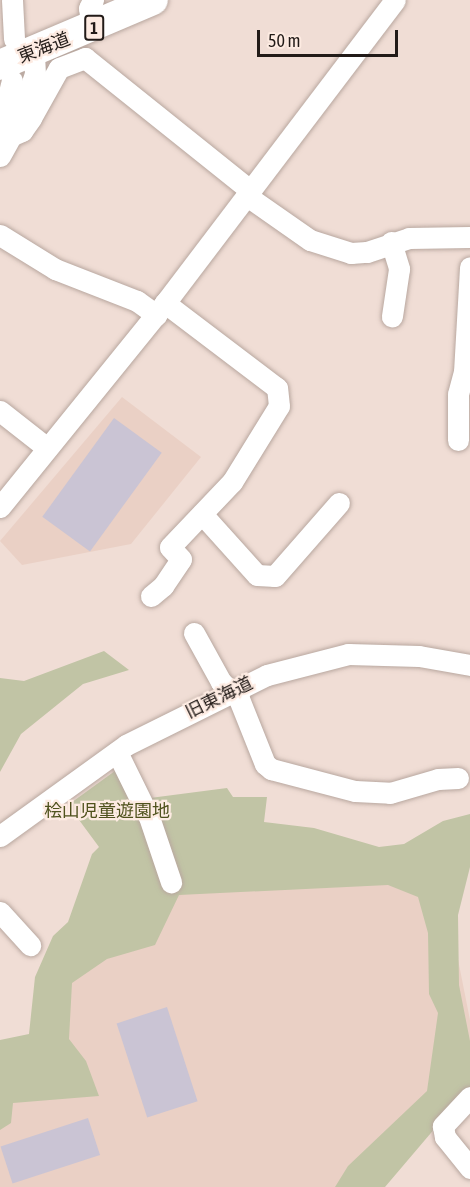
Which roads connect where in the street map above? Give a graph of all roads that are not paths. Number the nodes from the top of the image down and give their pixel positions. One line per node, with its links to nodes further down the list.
1 (12, 0): 5 (street)
2 (153, 0): 4 (highway, 東海道 / 1)
3 (395, 0): 8 (street)
4 (92, 14): 5 (highway, 東海道 / 1)
5 (15, 59): 6 (street); 6 (street)
6 (6, 132): 7 (street); 8 (street)
7 (0, 156)
8 (249, 193): 11 (street); 13 (street)
9 (0, 235): 13 (street)
10 (470, 237): 11 (street)
11 (391, 242): 14 (street)
12 (470, 267): 15 (street)
13 (161, 309): 18 (street); 21 (street)
14 (393, 316)
15 (467, 373): 17 (street)
16 (0, 411): 18 (street)
17 (458, 440)
18 (47, 448): 20 (street)
19 (339, 503): 21 (street)
20 (0, 507)
21 (202, 514): 22 (street)
22 (150, 596)
23 (194, 633): 25 (street)
24 (470, 665): 25 (street, 旧東海道)
25 (230, 690): 26 (street, 旧東海道); 27 (street)
26 (117, 752): 28 (street, 旧東海道); 29 (street)
27 (458, 778)
28 (0, 836)
29 (171, 882)
30 (0, 912): 31 (street)
31 (30, 945)
32 (470, 1097): 33 (street)
33 (470, 1168)

